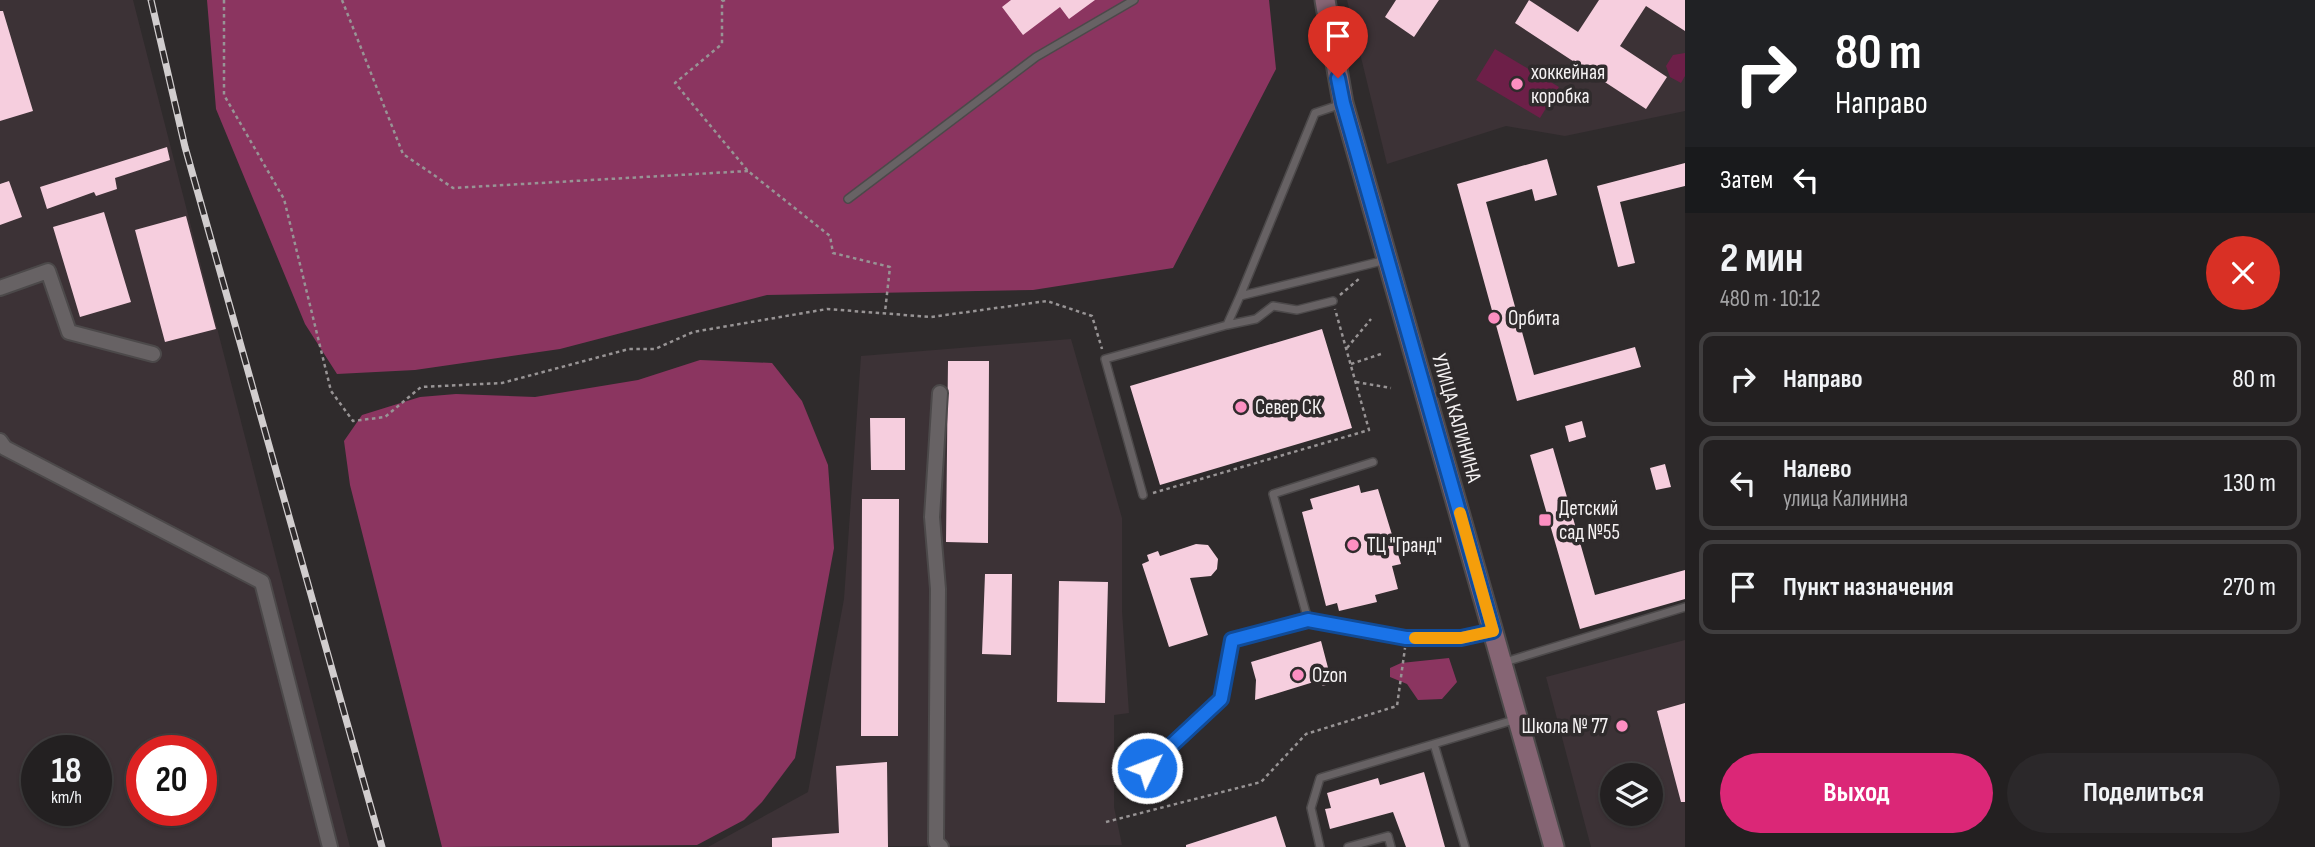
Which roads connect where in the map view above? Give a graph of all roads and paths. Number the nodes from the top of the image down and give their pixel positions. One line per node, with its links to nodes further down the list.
1 (224, 0): 14 (path)
2 (342, 0): 7 (path)
3 (725, 0): 7 (path)
4 (1135, 0): 8 (lane)
5 (1325, 0): 6 (main road, УЛИЦА КАЛИНИНА)
6 (1343, 103): 9 (main road, УЛИЦА КАЛИНИНА); 12 (lane)
7 (748, 171): 14 (path)
8 (848, 199)
9 (1388, 259): 12 (lane); 30 (main road, УЛИЦА КАЛИНИНА)
10 (1360, 278): 13 (path)
11 (0, 288): 18 (street)
12 (1240, 296): 16 (lane)
13 (1333, 301): 16 (lane); 17 (path)
14 (885, 312): 20 (path)
15 (1371, 318): 17 (path)
16 (1227, 325): 20 (lane)
17 (1346, 348): 21 (path)
18 (153, 354)
19 (1381, 354): 21 (path)
20 (1105, 359): 27 (lane)
21 (1351, 364): 22 (path)
22 (1356, 382): 23 (path); 27 (path)
23 (1391, 387)
24 (940, 393): 38 (street)
25 (0, 441): 37 (street)
26 (1373, 462): 29 (lane)
27 (1143, 495)
28 (1685, 607): 32 (lane)
29 (1308, 620): 31 (lane); 35 (lane)
30 (1493, 631): 31 (lane); 32 (main road, УЛИЦА КАЛИНИНА)
31 (1406, 638): 36 (path)
32 (1502, 663): 33 (main road, УЛИЦА КАЛИНИНА)
33 (1518, 719): 34 (lane); 43 (main road, УЛИЦА КАЛИНИНА)
34 (1434, 744): 39 (lane); 42 (lane)
35 (1147, 768)
36 (1106, 822)
37 (330, 847)
38 (941, 847)
39 (1321, 847)
40 (1348, 847): 41 (lane)
41 (1391, 847)
42 (1465, 847)
43 (1554, 847)

